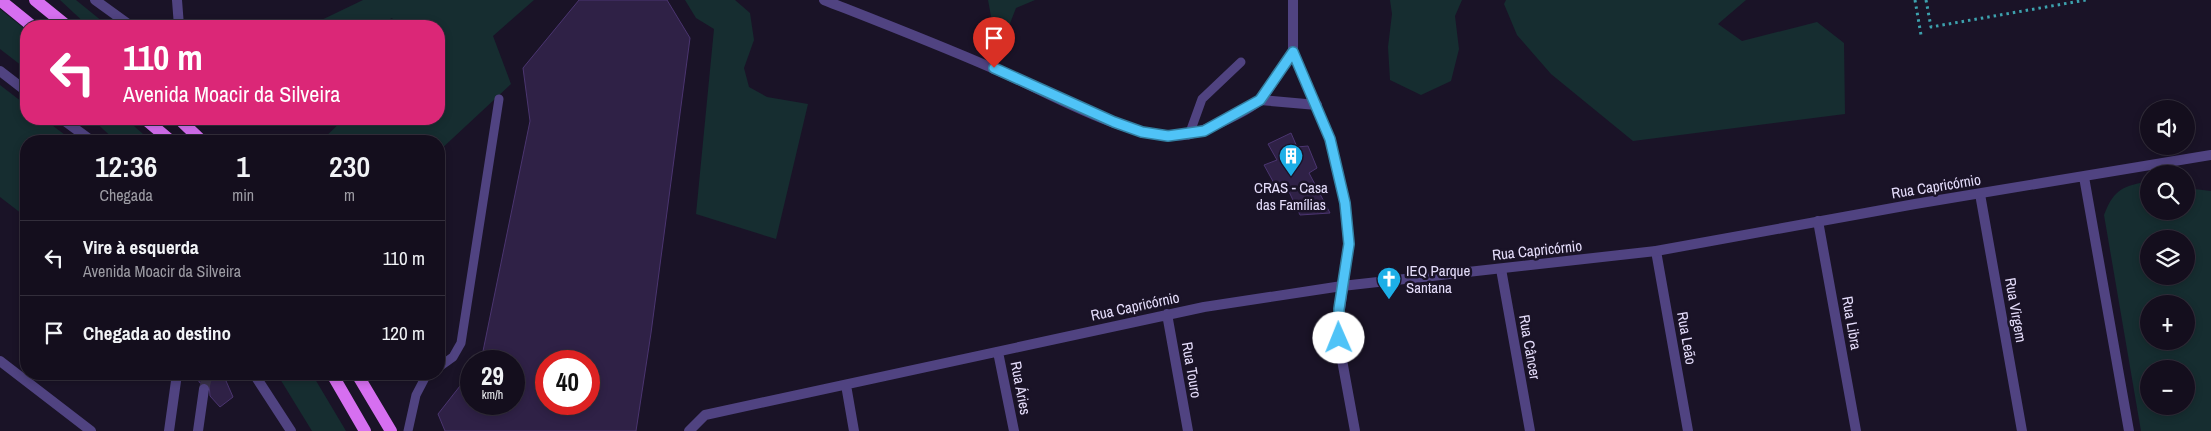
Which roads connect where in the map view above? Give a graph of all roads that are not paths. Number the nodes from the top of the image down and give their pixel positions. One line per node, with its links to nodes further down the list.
1 (0, 0): 7 (main road)
2 (35, 0): 8 (main road)
3 (95, 0): 9 (street)
4 (177, 0): 10 (street)
5 (824, 0): 22 (street)
6 (1293, 0): 11 (street)
7 (25, 20)
8 (60, 20)
9 (123, 20)
10 (179, 20)
11 (1293, 52): 16 (street); 17 (street)
12 (1241, 62): 22 (lane)
13 (0, 71): 14 (street)
14 (20, 86)
15 (499, 99): 33 (lane)
16 (1260, 100): 17 (street); 22 (street)
17 (1317, 105): 29 (street)
18 (70, 125): 20 (street)
19 (152, 125): 21 (main road)
20 (84, 135)
21 (164, 135)
22 (1189, 135)
23 (2211, 155): 24 (street, Rua Capricórnio)
24 (2084, 177): 25 (street, Rua Capricórnio); 59 (street)
25 (1980, 194): 26 (street, Rua Capricórnio); 58 (street, Rua Virgem)
26 (1818, 221): 27 (street, Rua Capricórnio); 57 (street, Rua Libra)
27 (1656, 251): 28 (street, Rua Capricórnio); 56 (street, Rua Leão)
28 (1500, 269): 29 (street, Rua Capricórnio); 55 (street, Rua Câncer)
29 (1342, 286): 30 (street, Rua Capricórnio); 54 (street)
30 (1167, 314): 31 (street, Rua Capricórnio); 53 (street, Rua Touro)
31 (998, 352): 41 (street, Rua Capricórnio); 52 (street, Rua Áries)
32 (0, 361): 34 (street)
33 (445, 363)
34 (20, 376)
35 (25, 380): 43 (street)
36 (176, 380): 44 (street)
37 (258, 380): 46 (street)
38 (335, 380): 47 (main road)
39 (361, 380): 48 (main road)
40 (425, 380): 49 (lane)
41 (846, 385): 50 (street, Rua Capricórnio); 51 (street)
42 (204, 389): 45 (street)
43 (91, 431)
44 (169, 431)
45 (198, 431)
46 (291, 431)
47 (365, 431)
48 (391, 431)
49 (408, 431)
50 (689, 431)
51 (854, 431)
52 (1014, 431)
53 (1188, 431)
54 (1355, 431)
55 (1530, 431)
56 (1688, 431)
57 (1856, 431)
58 (2022, 431)
59 (2129, 431)

